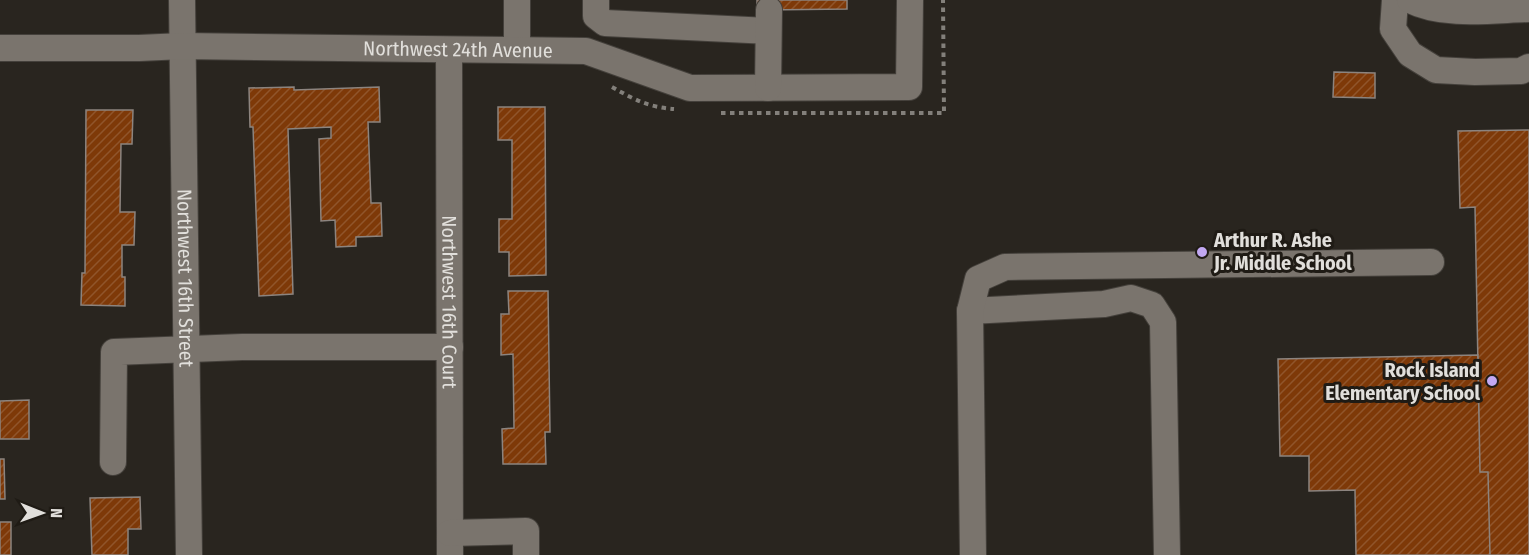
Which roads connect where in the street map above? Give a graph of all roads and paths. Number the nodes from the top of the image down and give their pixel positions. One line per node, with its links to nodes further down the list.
1 (182, 0): 9 (street, Northwest 16th Street)
2 (517, 0): 12 (street)
3 (910, 0): 16 (street, Northwest 24th Avenue)
4 (943, 0): 18 (path)
5 (1395, 0): 14 (street)
6 (1410, 0): 7 (street)
7 (1529, 9)
8 (601, 12): 13 (street); 16 (street)
9 (183, 46): 10 (street, Northwest 24th Avenue); 11 (street, Northwest 24th Avenue); 22 (street, Northwest 16th Street)
10 (0, 48)
11 (449, 50): 12 (street, Northwest 24th Avenue); 21 (street, Northwest 16th Court)
12 (517, 50): 13 (street, Northwest 24th Avenue)
13 (599, 55): 16 (street, Northwest 24th Avenue)
14 (1529, 67)
15 (608, 84): 17 (path)
16 (768, 88)
17 (677, 110)
18 (718, 113)
19 (1431, 262): 20 (street)
20 (970, 311): 27 (street); 28 (street)
21 (450, 347): 22 (street); 24 (street, Northwest 16th Court)
22 (186, 350): 23 (street); 25 (street, Northwest 16th Street)
23 (113, 462)
24 (450, 544): 26 (street)
25 (189, 555)
26 (526, 555)
27 (973, 555)
28 (1167, 555)

